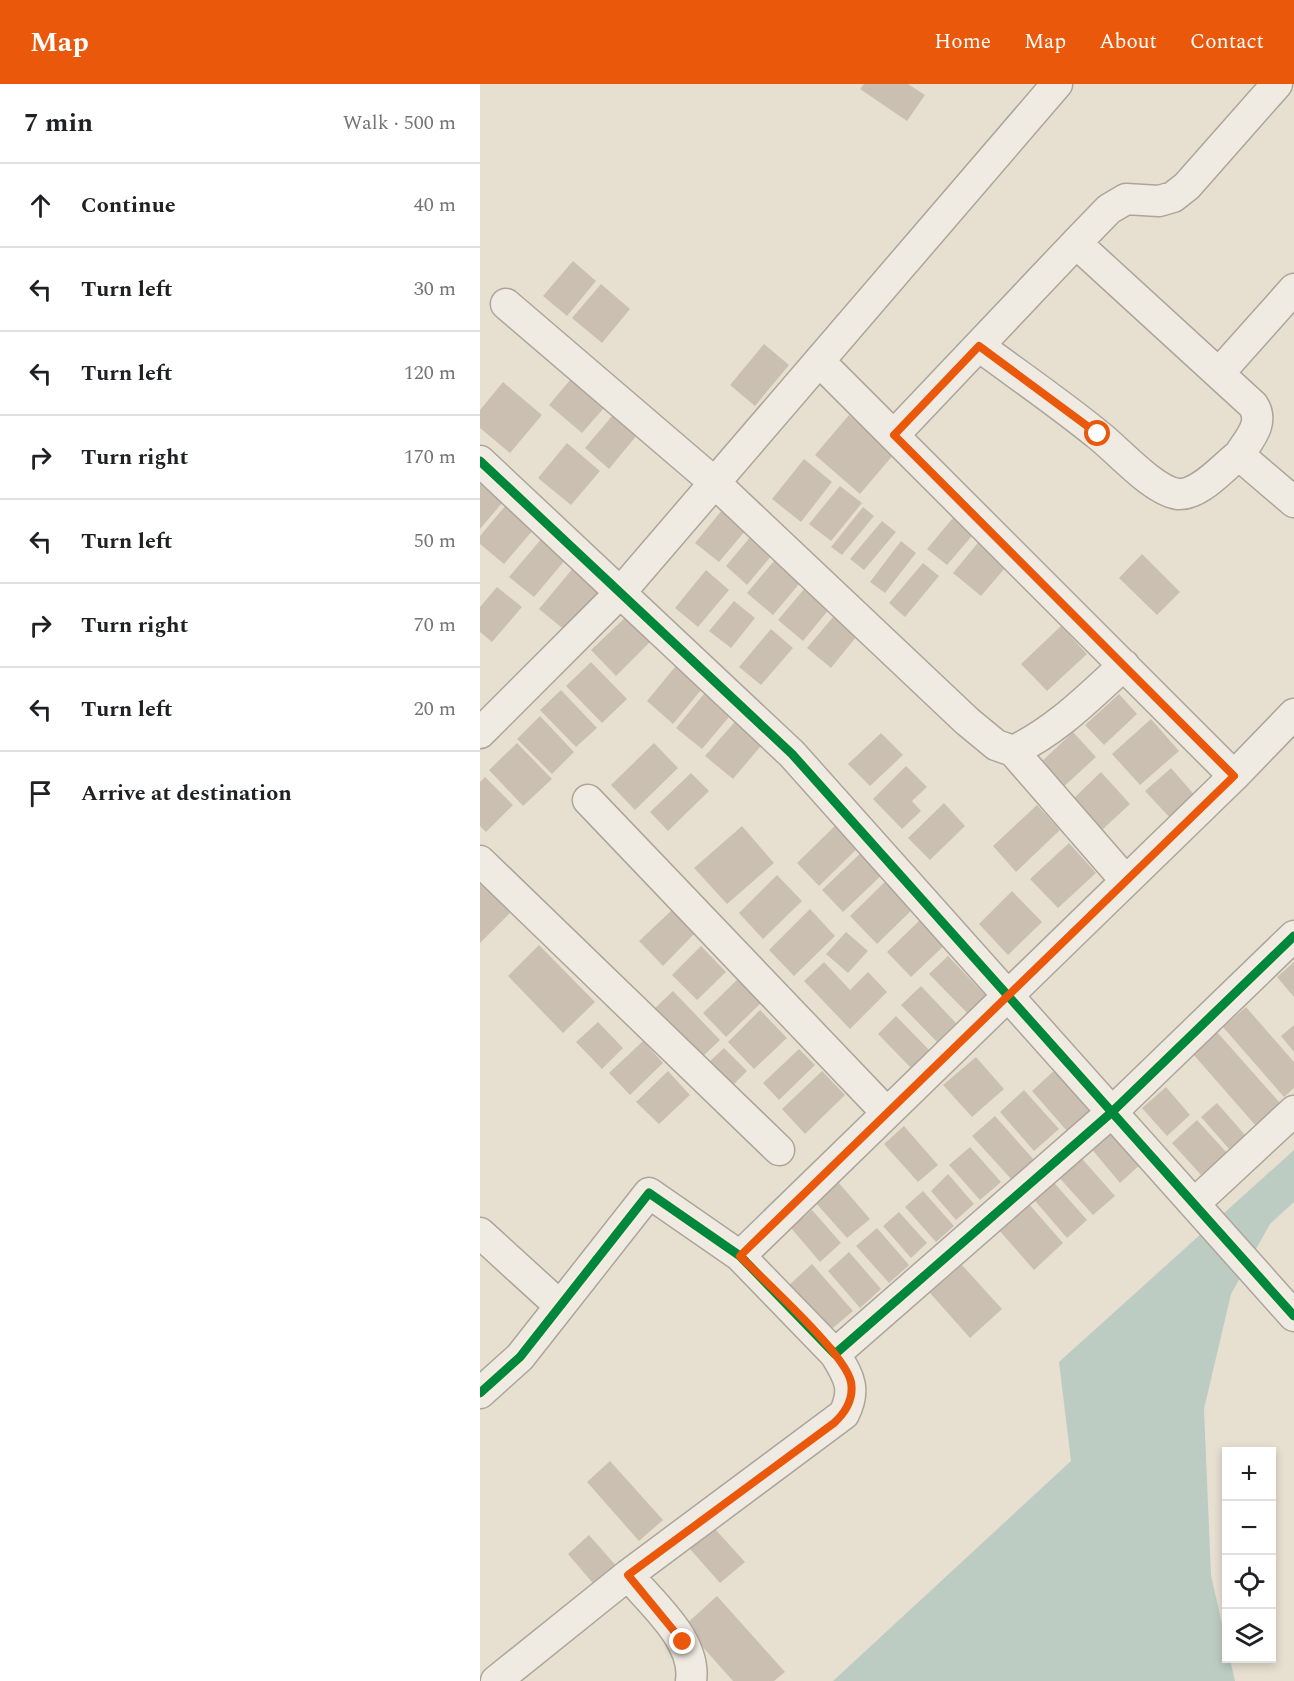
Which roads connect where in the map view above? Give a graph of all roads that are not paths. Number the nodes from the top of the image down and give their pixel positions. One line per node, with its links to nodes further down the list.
1 (1057, 84): 7 (street)
2 (1277, 84): 3 (street)
3 (1076, 243): 6 (street); 8 (street)
4 (1294, 289): 8 (street)
5 (506, 304): 12 (street)
6 (979, 346): 9 (street); 10 (street)
7 (819, 362): 9 (street); 12 (street)
8 (1220, 372): 10 (street)
9 (894, 435): 15 (street)
10 (1239, 455): 13 (street)
11 (480, 461): 14 (street)
12 (714, 483): 14 (street); 18 (street)
13 (1294, 502)
14 (619, 594): 17 (street); 24 (street)
15 (1124, 665): 18 (street); 19 (street)
16 (1294, 714): 19 (street)
17 (480, 733)
18 (1013, 752): 22 (street)
19 (1234, 776): 22 (street)
20 (588, 800): 27 (street)
21 (480, 861): 28 (street)
22 (1126, 881): 24 (street)
23 (1294, 936): 26 (street)
24 (1008, 995): 26 (street); 27 (street)
25 (1294, 1111): 29 (street)
26 (1112, 1112): 29 (street); 34 (street)
27 (887, 1113): 31 (street)
28 (779, 1150)
29 (1194, 1204): 33 (street)
30 (480, 1233): 32 (street)
31 (740, 1256): 32 (street); 34 (street)
32 (560, 1306): 35 (street)
33 (1294, 1316)
34 (835, 1354): 36 (street)
35 (480, 1394)
36 (628, 1575): 37 (street); 38 (street)
37 (496, 1681)
38 (691, 1681)

